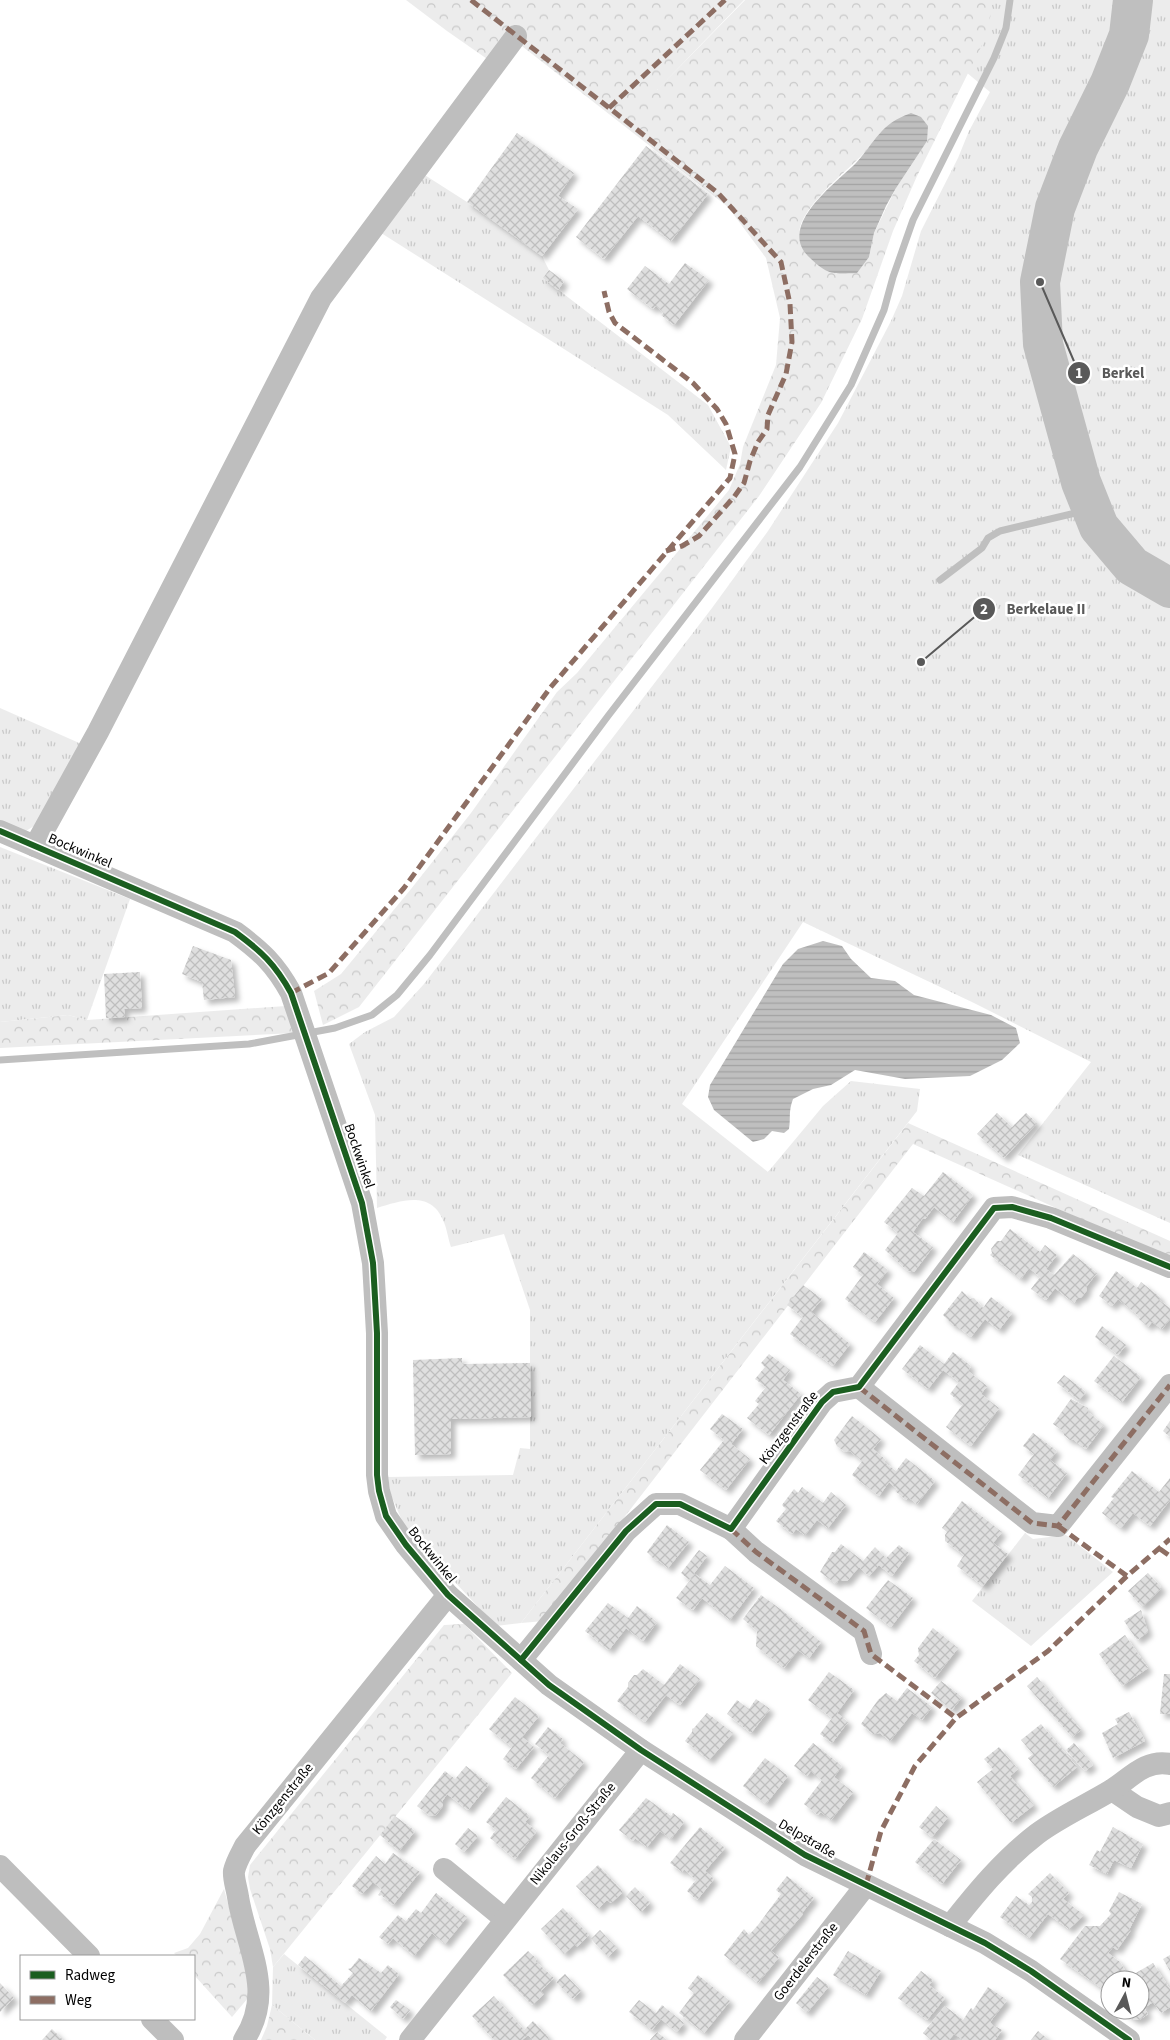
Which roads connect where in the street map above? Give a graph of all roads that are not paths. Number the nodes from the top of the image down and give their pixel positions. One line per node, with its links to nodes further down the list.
1 (516, 36): 3 (street)
2 (0, 831): 3 (street, Bockwinkel)
3 (35, 846): 8 (street, Bockwinkel)
4 (1170, 1267): 6 (street)
5 (1170, 1385): 6 (street)
6 (859, 1387): 7 (street, Könzgenstraße)
7 (731, 1529): 10 (street); 11 (street)
8 (448, 1595): 9 (street, Bockwinkel); 24 (street, Könzgenstraße)
9 (490, 1631): 11 (street, Delpstraße)
10 (871, 1654)
11 (521, 1660): 12 (street, Delpstraße)
12 (641, 1750): 18 (street, Delpstraße); 19 (street, Nikolaus-Groß-Straße)
13 (1170, 1764): 14 (street)
14 (1112, 1790): 15 (street); 20 (street)
15 (1170, 1813)
16 (0, 1866): 21 (street)
17 (444, 1868): 19 (street)
18 (866, 1885): 20 (street, Delpstraße); 26 (street, Goerdelerstraße)
19 (505, 1919): 25 (street, Nikolaus-Groß-Straße)
20 (950, 1926): 27 (street, Delpstraße)
21 (88, 1955)
22 (153, 2020): 23 (street)
23 (173, 2040)
24 (244, 2040)
25 (410, 2040)
26 (745, 2040)
27 (1129, 2040)

